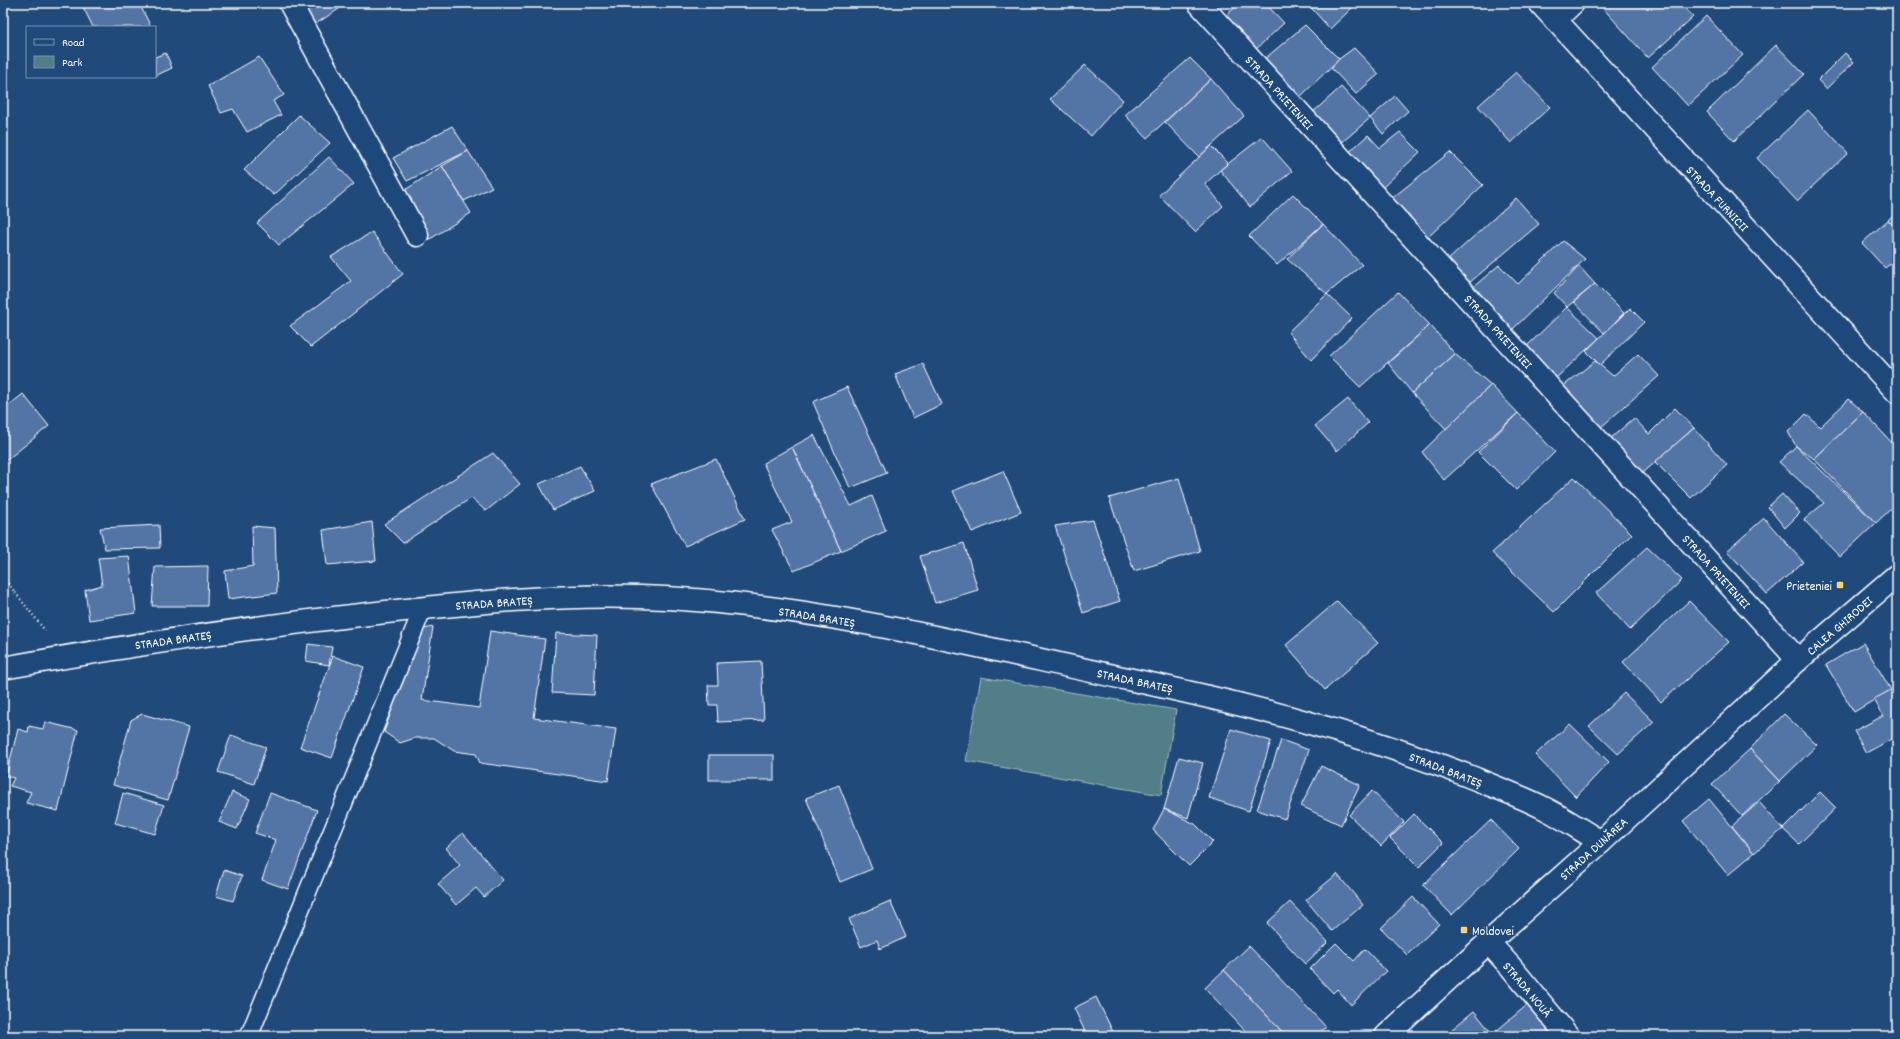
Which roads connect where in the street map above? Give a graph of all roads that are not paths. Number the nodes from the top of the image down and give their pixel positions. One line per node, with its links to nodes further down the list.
1 (290, 3): 6 (street)
2 (1199, 3): 10 (street, STRADA PRIETENIEI)
3 (1540, 3): 5 (street, STRADA FURNICII)
4 (1574, 3): 5 (street)
5 (1555, 20): 7 (street, STRADA FURNICII)
6 (417, 235)
7 (1897, 392)
8 (1897, 575): 10 (street, CALEA GHIRODEI)
9 (423, 608): 11 (street, STRADA BRATEȘ); 12 (street, STRADA BRATEȘ); 14 (lane)
10 (1798, 660): 12 (street, STRADA DUNĂREA)
11 (3, 668)
12 (1600, 842): 13 (street, STRADA DUNĂREA)
13 (1488, 942): 15 (street, STRADA DUNĂREA); 16 (street, STRADA NOUĂ)
14 (249, 1036)
15 (1386, 1036)
16 (1568, 1036)

